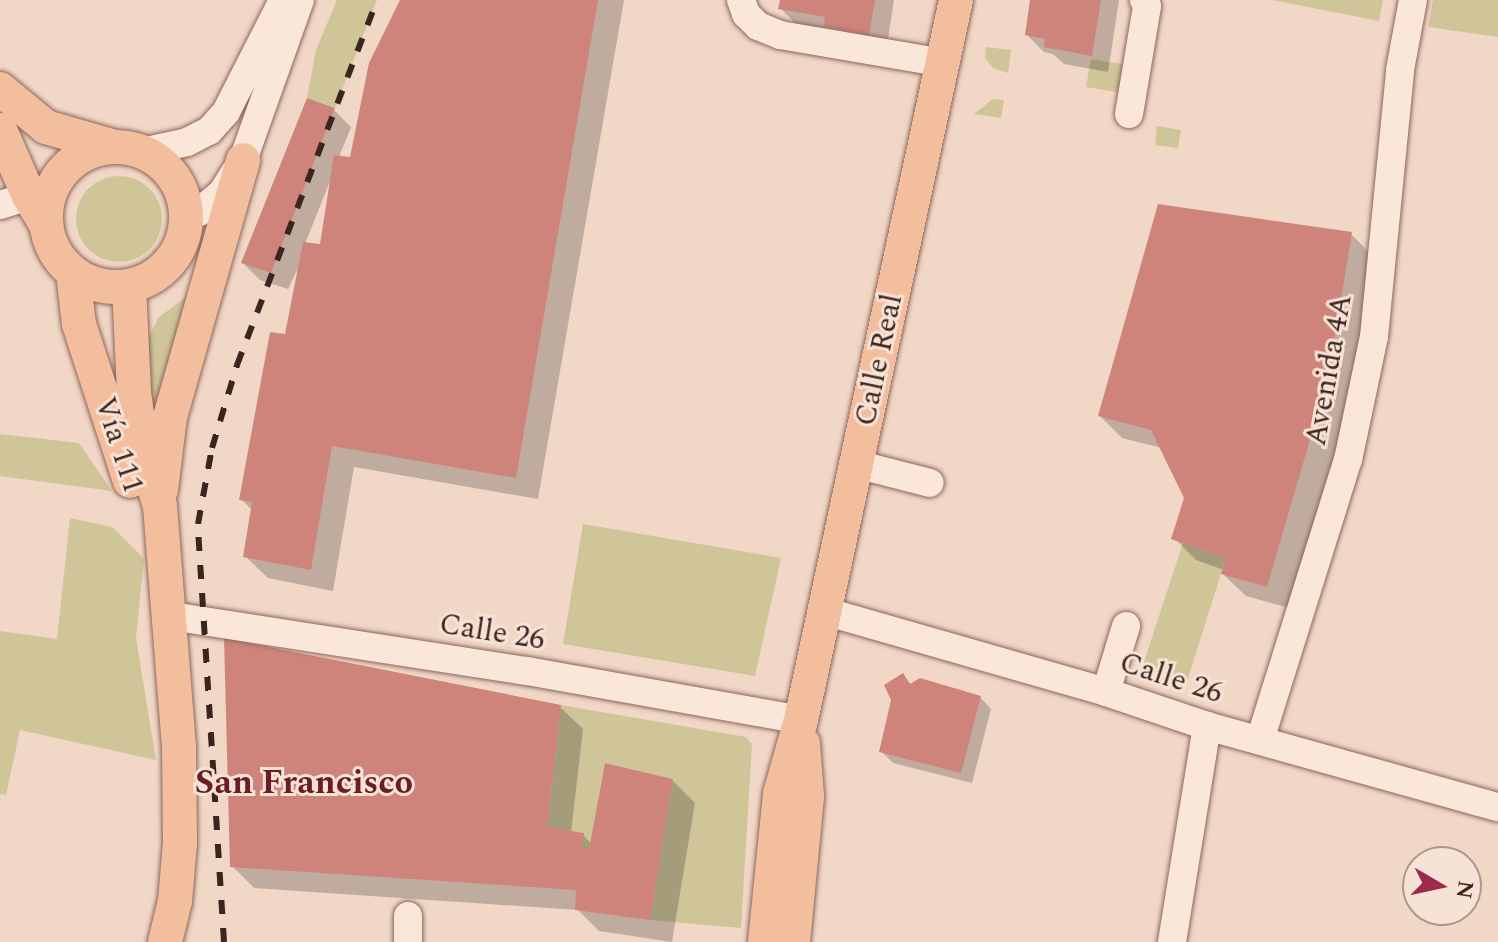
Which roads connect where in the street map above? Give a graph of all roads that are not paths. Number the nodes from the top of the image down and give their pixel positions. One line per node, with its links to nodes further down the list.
1 (283, 0): 11 (street)
2 (300, 0): 12 (street)
3 (741, 0): 7 (street)
4 (956, 0): 7 (main road, Calle Real)
5 (1144, 0): 9 (street)
6 (1413, 0): 26 (street, Avenida 4A)
7 (943, 63): 17 (main road, Calle Real)
8 (0, 89): 11 (main road)
9 (1129, 114)
10 (0, 130): 13 (main road)
11 (129, 150): 13 (main road); 14 (main road)
12 (243, 160): 14 (street); 19 (main road)
13 (25, 208): 15 (main road)
14 (186, 212): 16 (main road)
15 (73, 273): 16 (main road); 21 (main road, Vía 111)
16 (129, 286): 19 (main road, Vía 111)
17 (856, 464): 18 (street); 20 (main road, Calle Real)
18 (930, 483)
19 (160, 506): 21 (main road, Vía 111)
20 (824, 611): 23 (street, Calle 26); 24 (main road, Calle Real)
21 (171, 616): 24 (street, Calle 26); 28 (main road, Vía 111)
22 (1126, 626): 23 (street)
23 (1106, 692): 25 (street, Calle 26)
24 (801, 720): 29 (main road, Calle Real); 30 (main road, Calle Real)
25 (1207, 726): 26 (street, Calle 26); 31 (street)
26 (1260, 740): 27 (street, Calle 26)
27 (1498, 807)
28 (165, 942)
29 (765, 942)
30 (793, 942)
31 (1172, 942)

